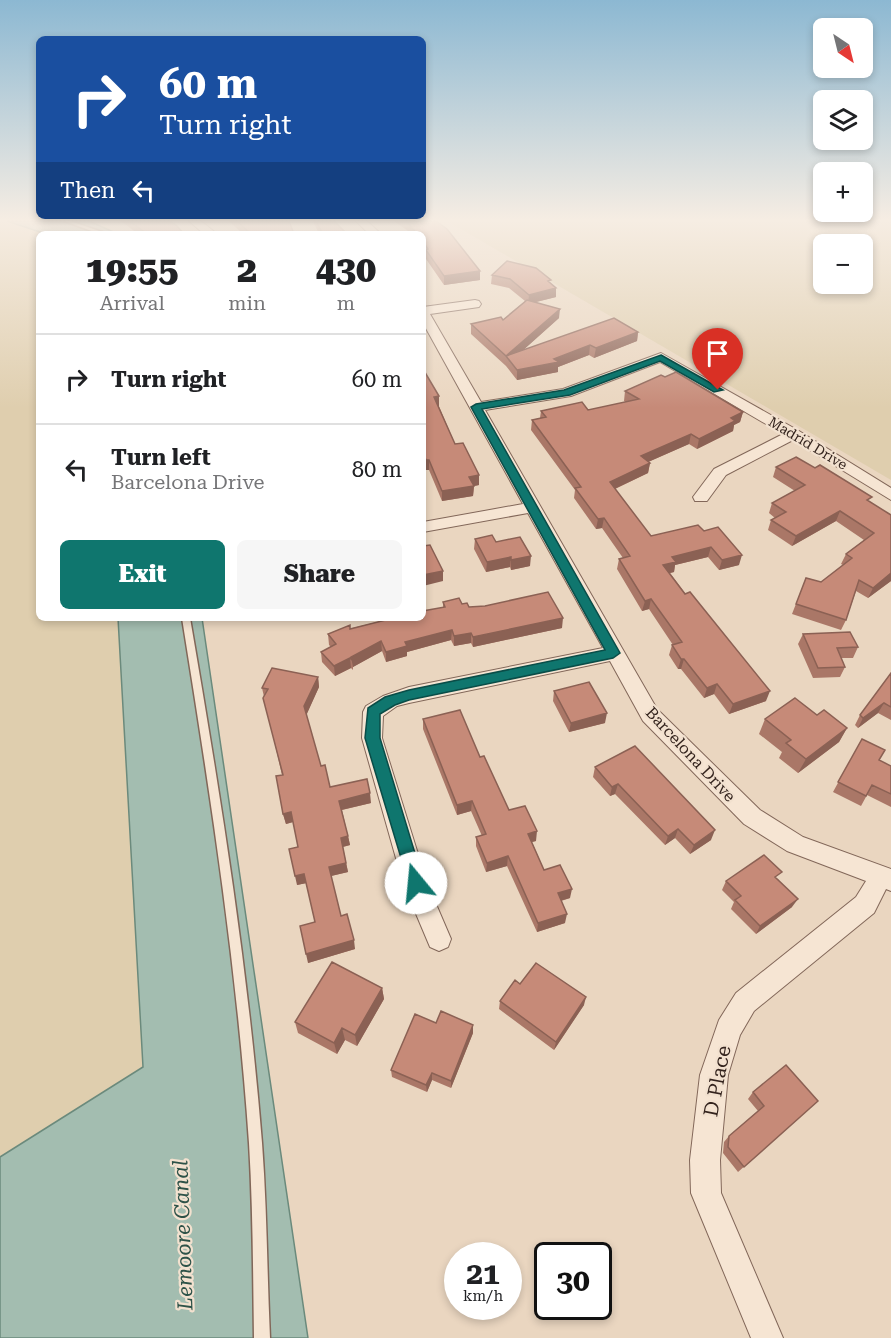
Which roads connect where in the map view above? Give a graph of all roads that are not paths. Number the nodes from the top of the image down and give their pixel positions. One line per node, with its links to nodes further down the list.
1 (475, 304): 2 (street)
2 (426, 312)
3 (426, 317): 4 (street, Barcelona Drive)
4 (476, 407): 5 (street, Madrid Drive); 8 (street, Barcelona Drive)
5 (794, 434): 6 (street, Madrid Drive); 7 (street)
6 (891, 495)
7 (701, 496)
8 (532, 507): 9 (street); 11 (street, Barcelona Drive)
9 (426, 526)
10 (187, 621): 14 (lane)
11 (613, 653): 12 (street, Barcelona Drive); 13 (street)
12 (886, 879): 15 (street, D Place)
13 (439, 939)
14 (262, 1338)
15 (767, 1338)

